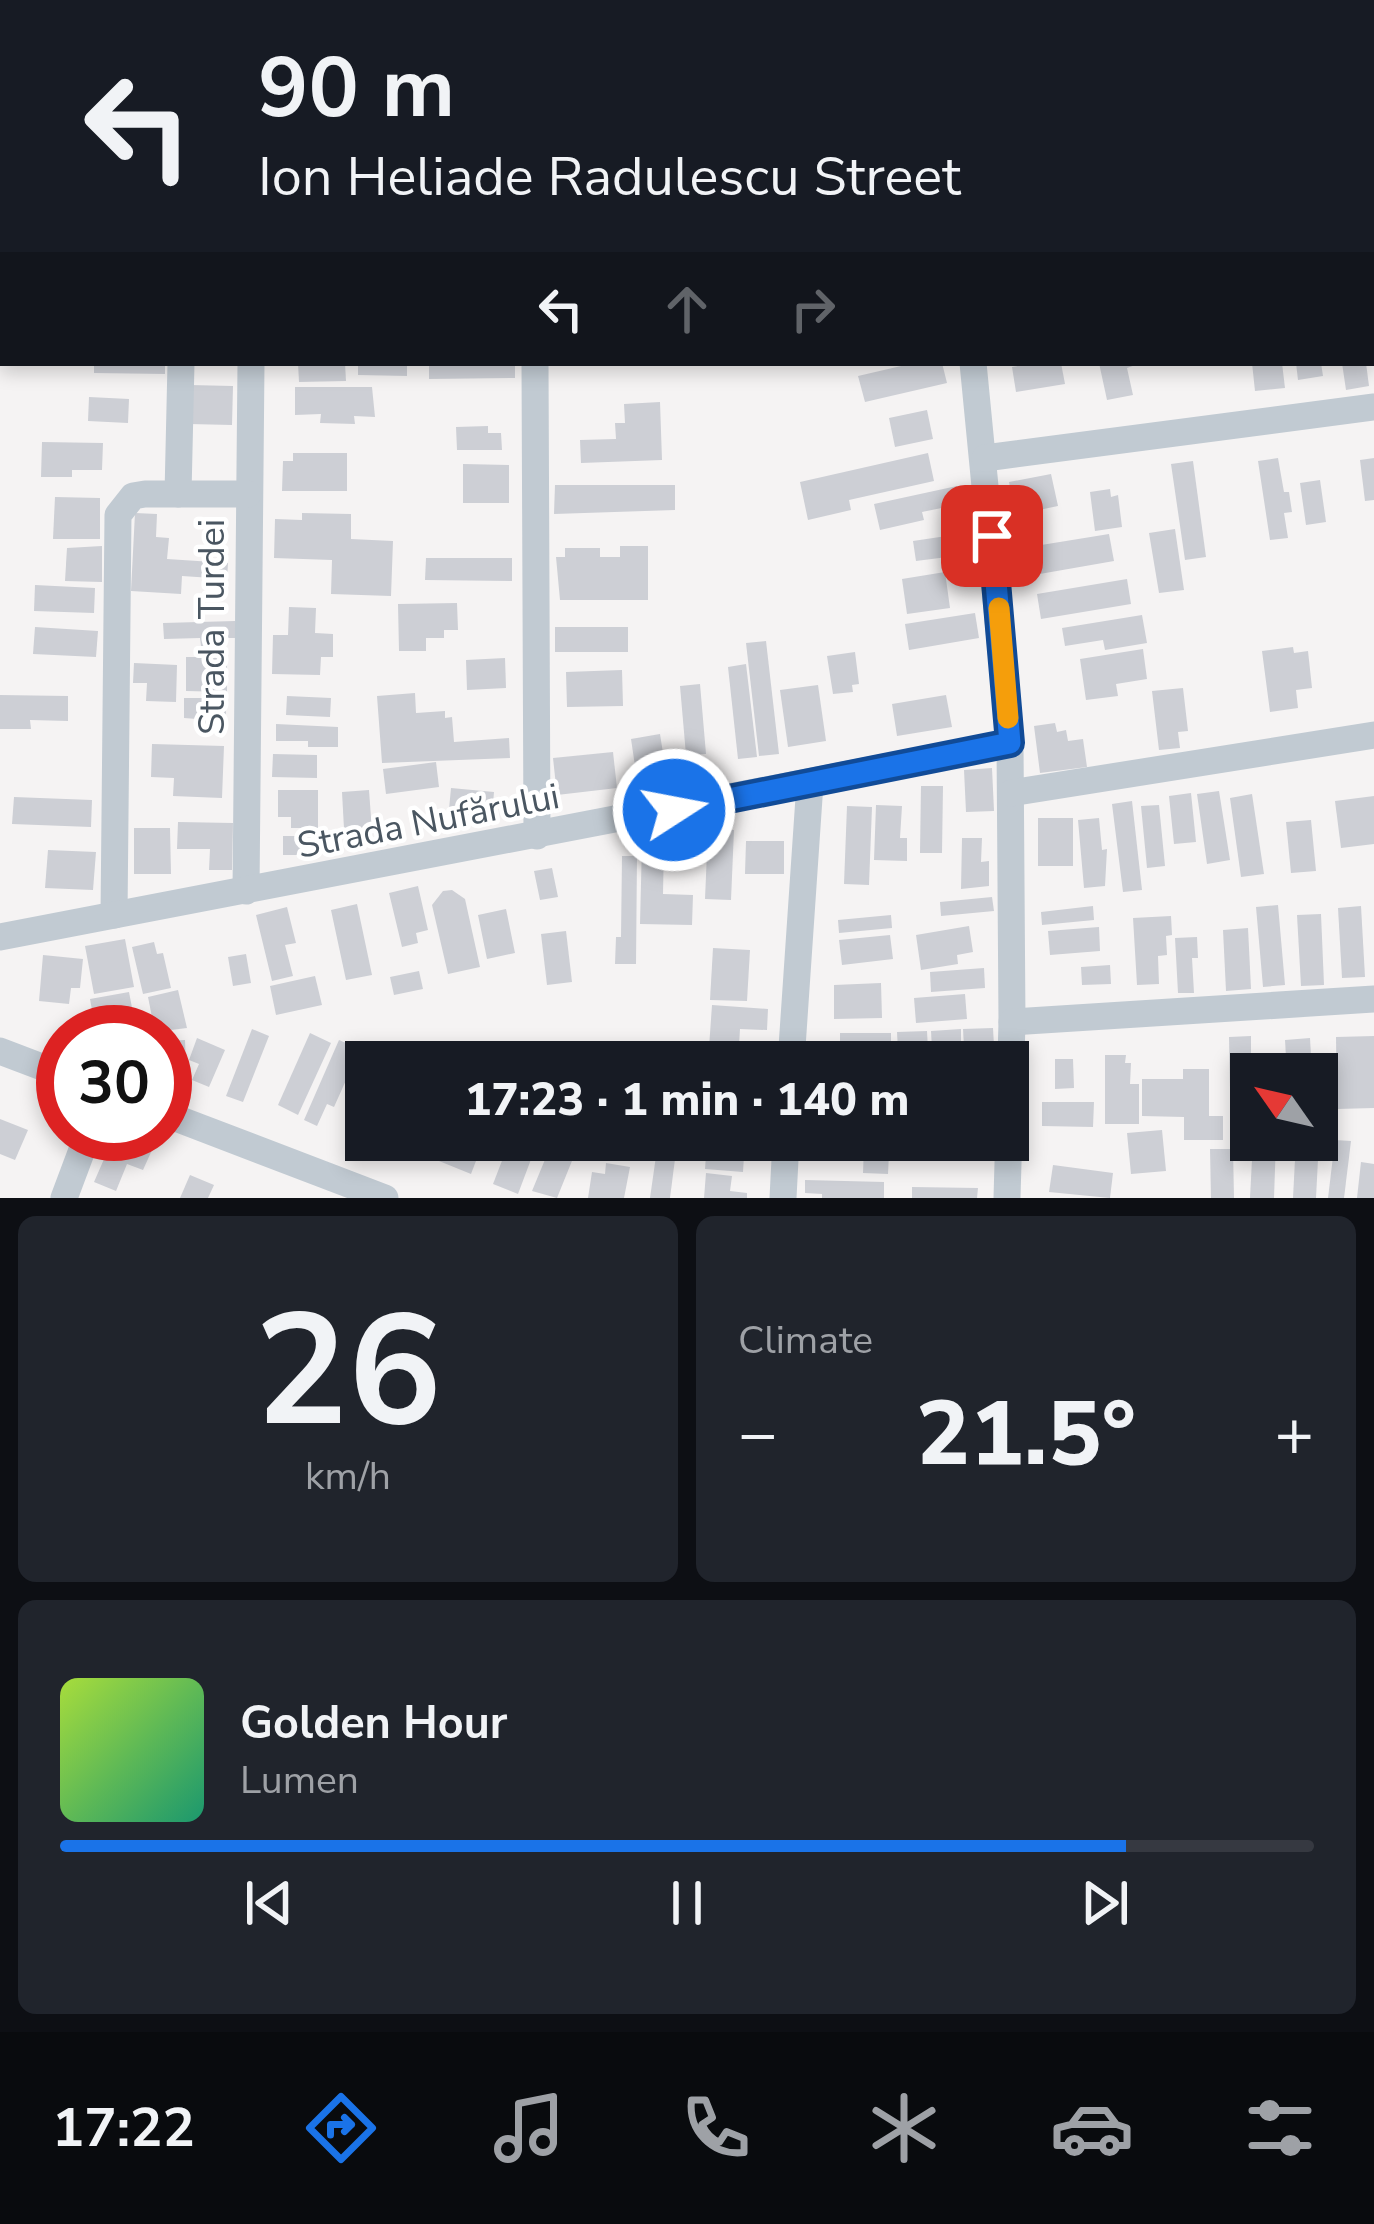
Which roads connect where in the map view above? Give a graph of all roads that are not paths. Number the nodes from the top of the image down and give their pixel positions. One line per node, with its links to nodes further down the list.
1 (181, 366): 7 (street)
2 (251, 366): 8 (street, Strada Turdei)
3 (535, 366): 13 (street)
4 (973, 366): 6 (street)
5 (1374, 406): 6 (street)
6 (985, 458): 10 (street)
7 (178, 494): 8 (street); 15 (street)
8 (248, 494): 14 (street, Strada Turdei)
9 (1374, 735): 12 (street)
10 (1010, 743): 11 (street, Strada Nufărului); 12 (street)
11 (810, 784): 13 (street, Strada Nufărului); 19 (street)
12 (1011, 793): 18 (street)
13 (537, 836): 14 (street, Strada Nufărului)
14 (246, 891): 15 (street, Strada Nufărului)
15 (114, 915): 16 (street, Strada Nufărului)
16 (0, 937)
17 (1374, 999): 18 (street)
18 (1012, 1022): 28 (street)
19 (792, 1041)
20 (0, 1051): 21 (street)
21 (36, 1065)
22 (192, 1124): 26 (street)
23 (78, 1161): 25 (street)
24 (785, 1161): 27 (street)
25 (64, 1198)
26 (385, 1198)
27 (782, 1198)
28 (1007, 1198)

